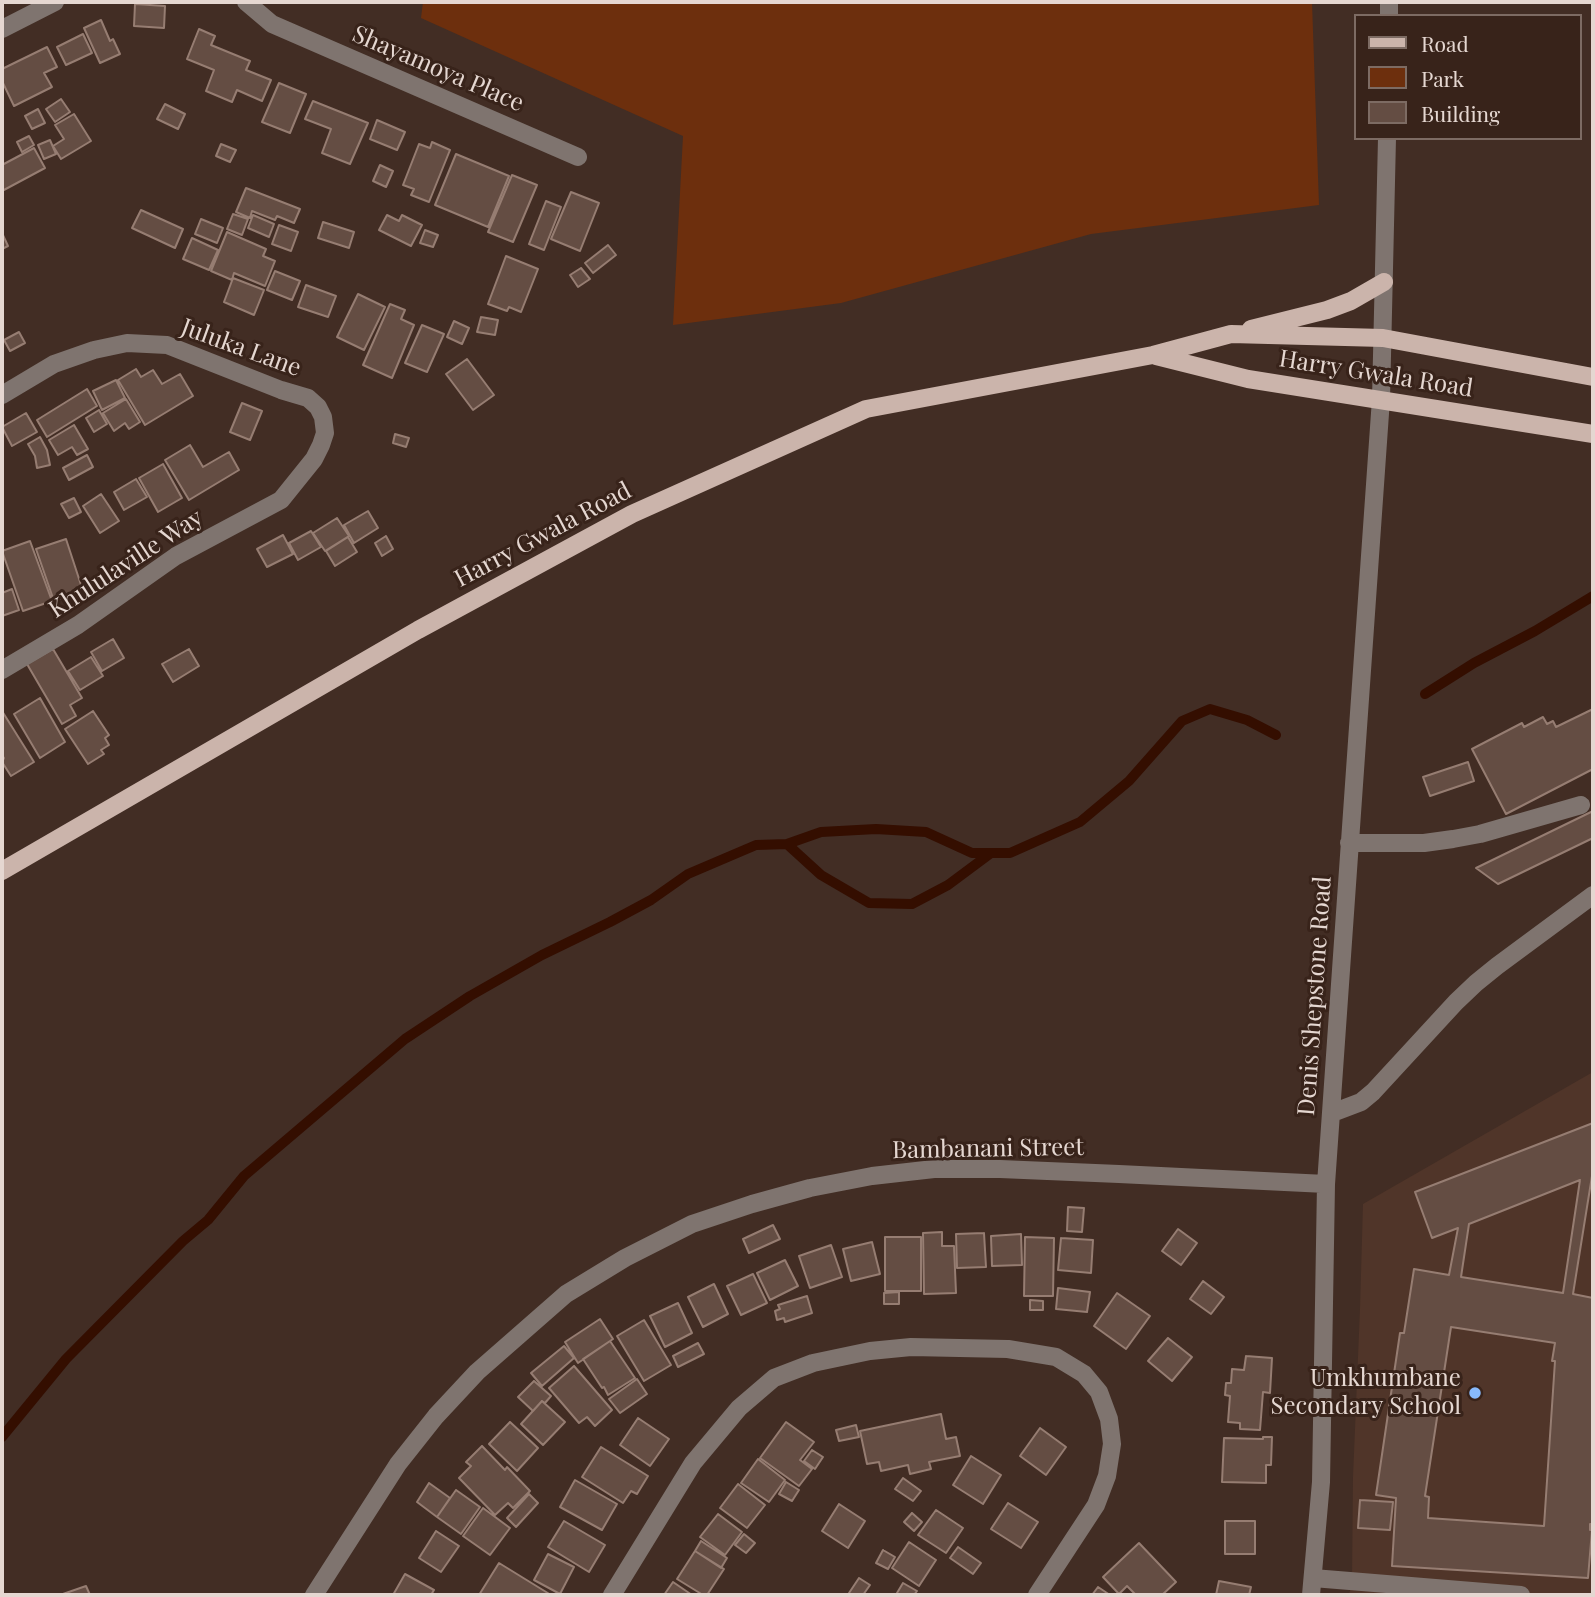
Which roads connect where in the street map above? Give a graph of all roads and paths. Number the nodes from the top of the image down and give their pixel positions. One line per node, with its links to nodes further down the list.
1 (55, 2): 3 (street)
2 (246, 2): 5 (street, Shayamoya Place)
3 (2, 29)
4 (1387, 140): 6 (street)
5 (578, 157)
6 (1384, 282): 7 (main road); 8 (street)
7 (1231, 334): 8 (main road, Harry Gwala Road); 9 (main road, Harry Gwala Road)
8 (1382, 338): 10 (main road, Harry Gwala Road); 13 (street, Denis Shepstone Road)
9 (1153, 355): 13 (main road, Harry Gwala Road); 18 (main road, Harry Gwala Road)
10 (1593, 377)
11 (2, 395): 12 (street, Juluka Lane)
12 (308, 398): 15 (street, Khululaville Way)
13 (1381, 399): 14 (main road, Harry Gwala Road); 17 (street, Denis Shepstone Road)
14 (1593, 434)
15 (2, 670)
16 (1581, 805): 17 (street)
17 (1349, 843): 20 (street, Denis Shepstone Road)
18 (2, 871)
19 (1593, 895): 20 (street)
20 (1332, 1113): 21 (street, Denis Shepstone Road)
21 (1326, 1184): 22 (street, Denis Shepstone Road); 23 (street, Bambanani Street)
22 (1312, 1587): 26 (street)
23 (314, 1595)
24 (612, 1595): 25 (street)
25 (1037, 1595)
26 (1521, 1595)

